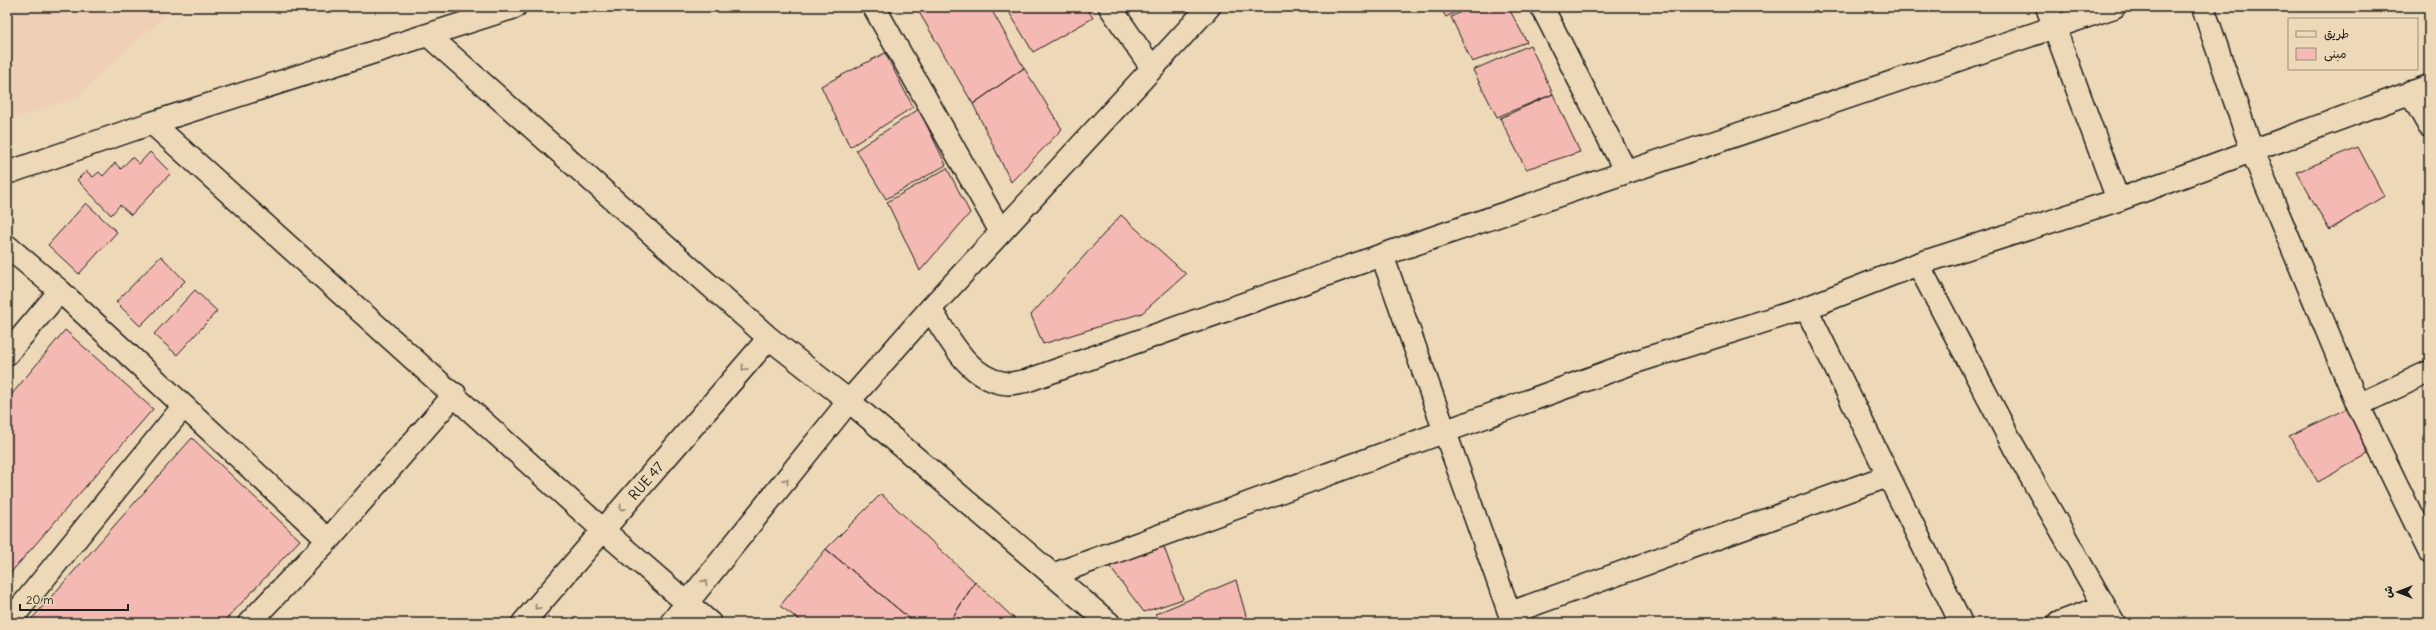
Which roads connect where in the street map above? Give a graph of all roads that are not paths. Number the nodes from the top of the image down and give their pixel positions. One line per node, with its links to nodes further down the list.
1 (515, 7): 9 (street)
2 (874, 7): 18 (street)
3 (1110, 7): 10 (street)
4 (1209, 7): 10 (street)
5 (1542, 7): 15 (street)
6 (2114, 7): 8 (street)
7 (2203, 7): 14 (street)
8 (2050, 17): 15 (street); 17 (street)
9 (428, 34): 12 (street); 25 (street)
10 (1152, 68): 18 (street)
11 (2420, 89): 13 (street); 14 (street)
12 (152, 123): 16 (street); 28 (street)
13 (2429, 126)
14 (2252, 151): 17 (street); 30 (street)
15 (1626, 172): 20 (street)
16 (7, 173)
17 (2118, 200): 21 (street)
18 (1001, 232): 23 (street)
19 (7, 246): 22 (street)
20 (1382, 255): 23 (street); 32 (street)
21 (1918, 264): 24 (street); 39 (street)
22 (60, 291): 26 (street); 31 (street)
23 (930, 308): 29 (street)
24 (1806, 308): 32 (street); 33 (street)
25 (769, 338): 29 (street); 34 (street, RUE 47, one-way to 34)
26 (7, 354)
27 (2429, 372): 30 (street)
28 (455, 394): 34 (street); 35 (street)
29 (849, 401): 37 (street); 38 (street, one-way to 29)
30 (2358, 405): 36 (street)
31 (183, 407): 35 (street); 41 (street)
32 (1446, 431): 37 (street); 40 (street)
33 (1888, 476): 40 (street); 47 (street)
34 (603, 530): 38 (street); 43 (street, RUE 47, one-way to 43)
35 (328, 540): 42 (street)
36 (2429, 550)
37 (1052, 575): 46 (street)
38 (688, 604): 44 (street); 45 (street)
39 (2109, 615): 48 (street)
40 (1512, 618)
41 (8, 623)
42 (249, 623)
43 (523, 623)
44 (671, 623)
45 (710, 623)
46 (1109, 623)
47 (1961, 623)
48 (2060, 623)

